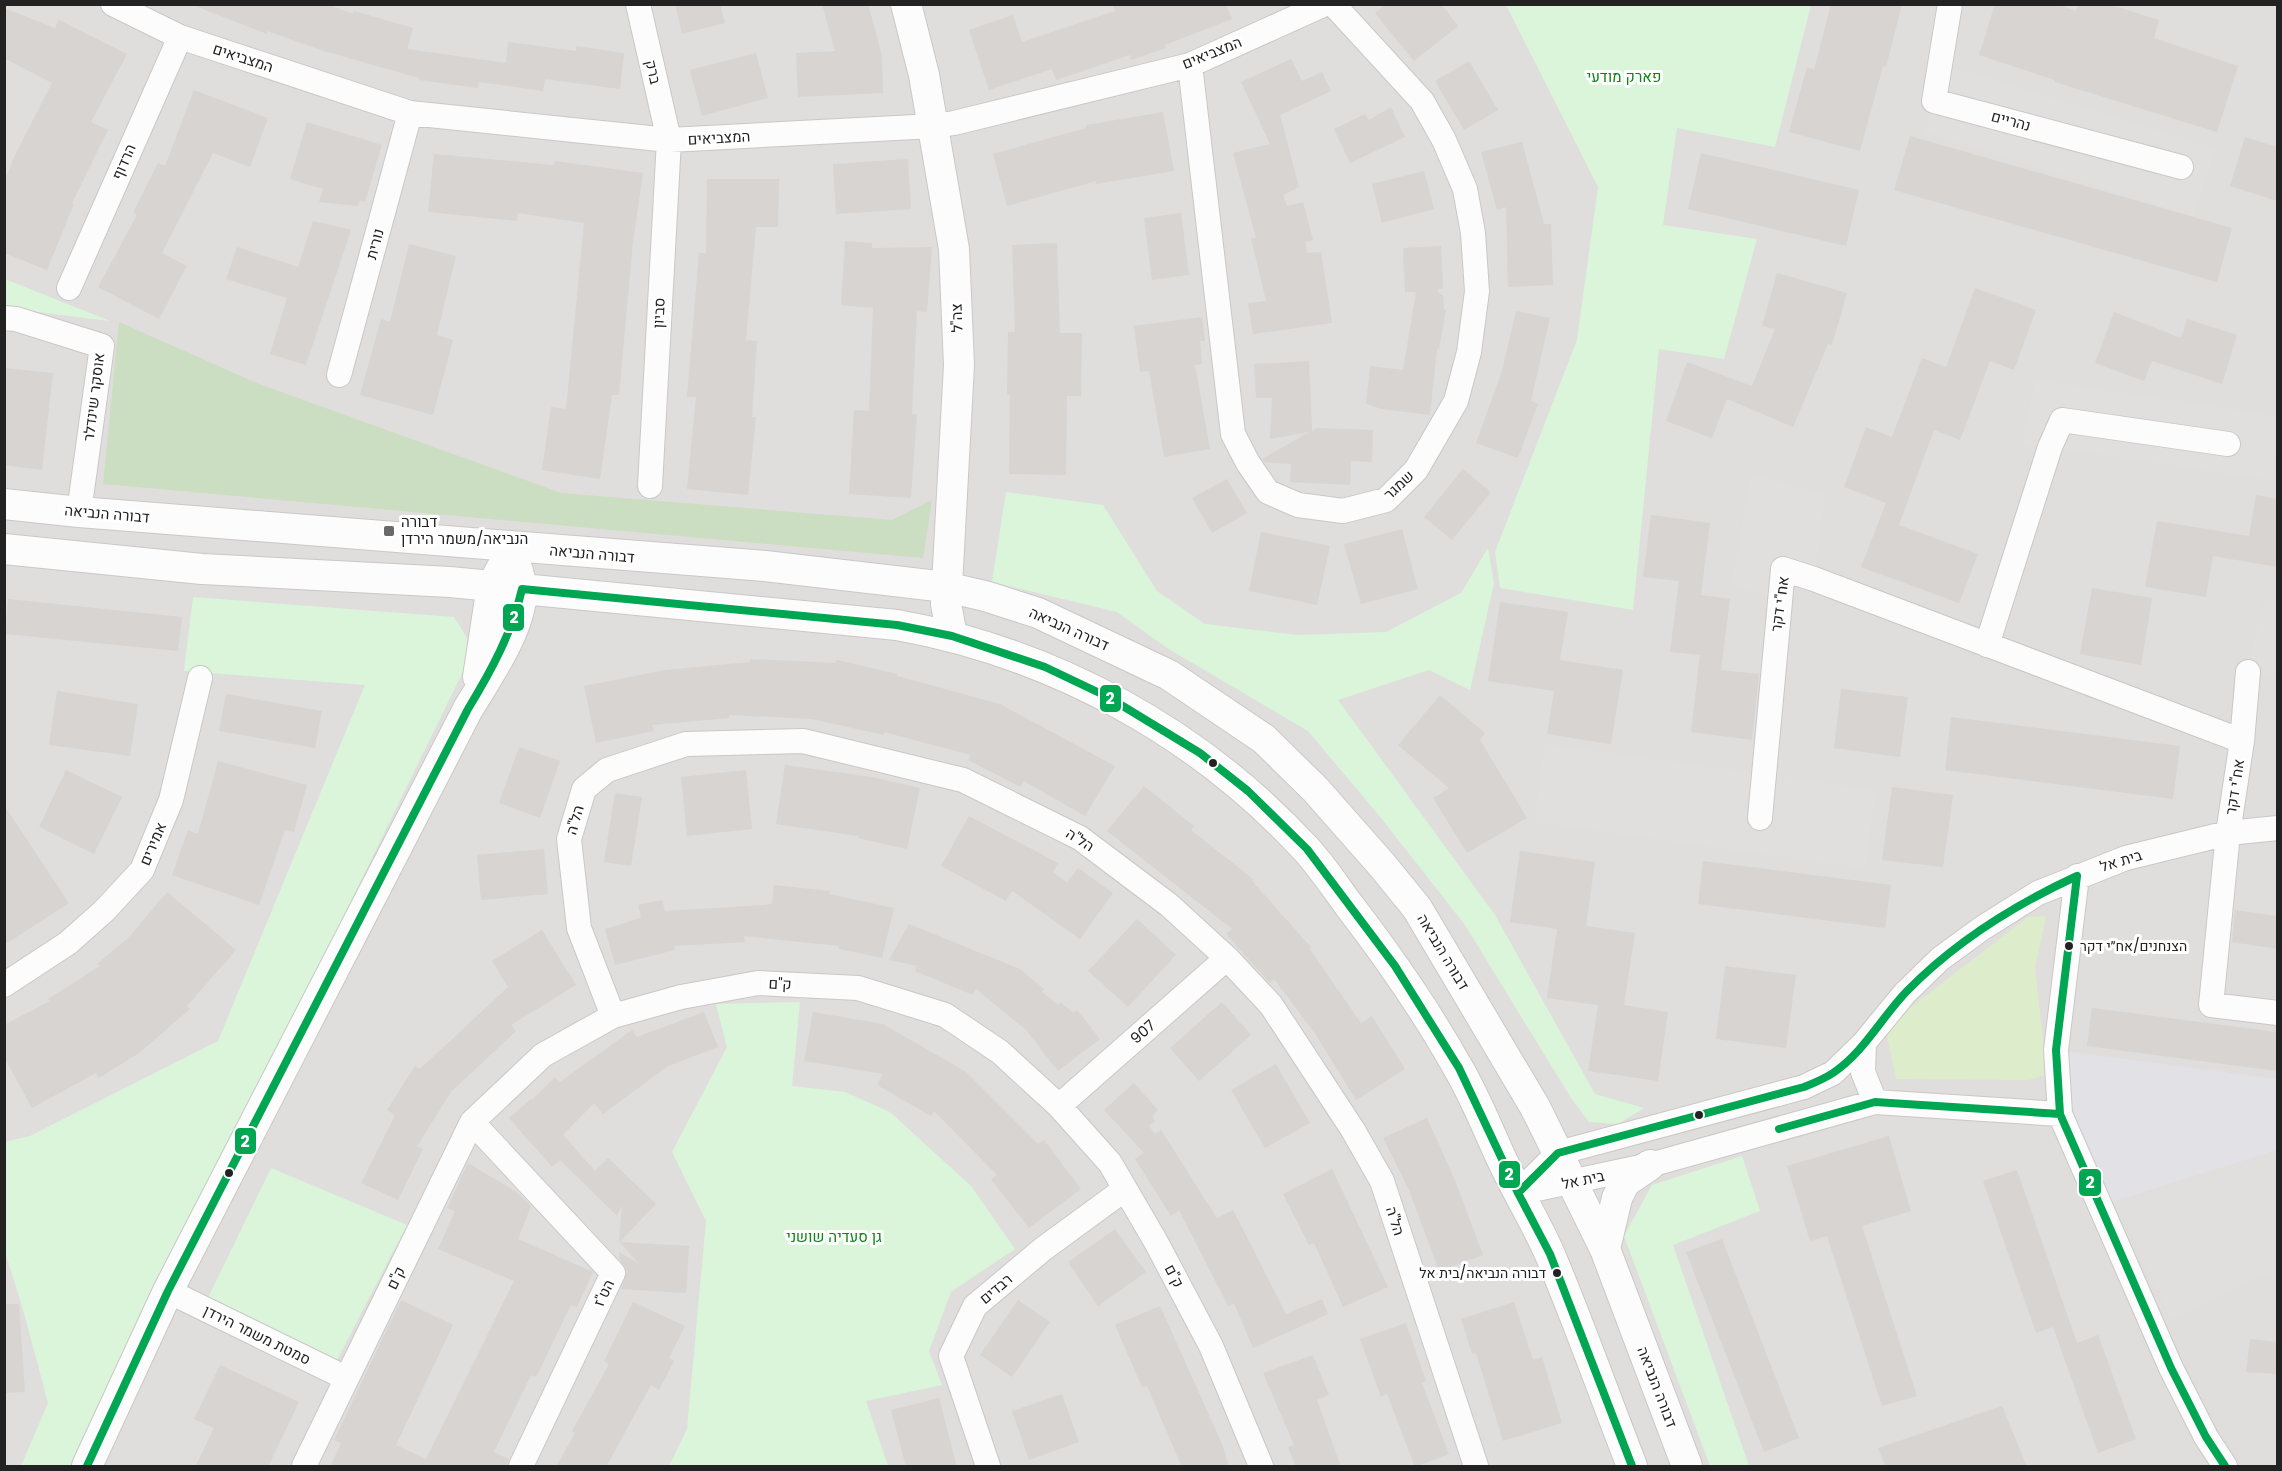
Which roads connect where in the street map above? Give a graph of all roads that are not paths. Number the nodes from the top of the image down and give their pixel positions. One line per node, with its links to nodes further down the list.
1 (113, 4): 7 (street, המצביאים)
2 (638, 4): 11 (street, ברק)
3 (906, 4): 10 (street, צה"ל)
4 (1325, 4): 8 (street, המצביאים)
5 (1333, 4): 8 (street, שמגר)
6 (1950, 4): 12 (street, נהריים)
7 (180, 37): 9 (street, המצביאים); 13 (street, הרדוף)
8 (1190, 64): 10 (street, המצביאים)
9 (410, 113): 11 (street, המצביאים); 15 (street, נורית)
10 (944, 124): 11 (street, המצביאים); 23 (street, צה"ל)
11 (669, 140): 17 (street, סביון)
12 (2181, 168)
13 (69, 288)
14 (10, 318): 19 (street, אוסקר שינדלר)
15 (339, 375)
16 (2228, 444): 26 (street)
17 (650, 486)
18 (4, 504): 19 (street, דבורה הנביאה)
19 (79, 512): 20 (street, דבורה הנביאה)
20 (512, 548): 22 (street); 23 (street, דבורה הנביאה); 24 (street)
21 (4, 549): 22 (street)
22 (492, 586): 24 (street); 29 (street)
23 (946, 587): 25 (street, צה"ל); 44 (street, דבורה הנביאה)
24 (522, 589): 25 (street); 29 (street)
25 (952, 636): 48 (street)
26 (1988, 645): 30 (street, אח"י דקר); 31 (street, אח"י דקר)
27 (2248, 672): 30 (street, אח"י דקר)
28 (200, 678): 36 (street, אמירים)
29 (468, 709): 50 (street)
30 (2242, 741): 33 (street, אח"י דקר)
31 (1760, 818)
32 (2277, 828): 33 (street, בית אל)
33 (2228, 833): 34 (street, בית אל); 37 (street)
34 (2077, 876): 39 (street, בית אל); 42 (street)
35 (1227, 958): 38 (street, הל"ה); 41 (street, 907); 57 (street, הל"ה)
36 (4, 985)
37 (2277, 1013)
38 (613, 1016): 41 (street, ק"ם); 43 (street, ק"ם)
39 (1864, 1043): 40 (street); 44 (street, בית אל)
40 (1875, 1102): 42 (street, בית אל); 45 (street, בית אל)
41 (1059, 1106): 47 (street, ק"ם)
42 (2060, 1114): 60 (street)
43 (472, 1122): 51 (street, ק"ם); 54 (street, הט"ז)
44 (1558, 1153): 46 (street, דבורה הנביאה); 48 (street, בית אל)
45 (1650, 1165): 46 (street, בית אל); 49 (street)
46 (1571, 1183): 48 (street, בית אל); 49 (street, דבורה הנביאה)
47 (1125, 1189): 55 (street, רבדים); 56 (street, ק"ם)
48 (1518, 1193): 58 (street)
49 (1605, 1249): 59 (street, דבורה הנביאה)
50 (168, 1291): 51 (street, סמטת משמר הירדן); 52 (street)
51 (346, 1378): 53 (street, ק"ם)
52 (87, 1467)
53 (304, 1467)
54 (521, 1467)
55 (988, 1467)
56 (1261, 1467)
57 (1476, 1467)
58 (1632, 1467)
59 (1687, 1467)
60 (2225, 1467)

